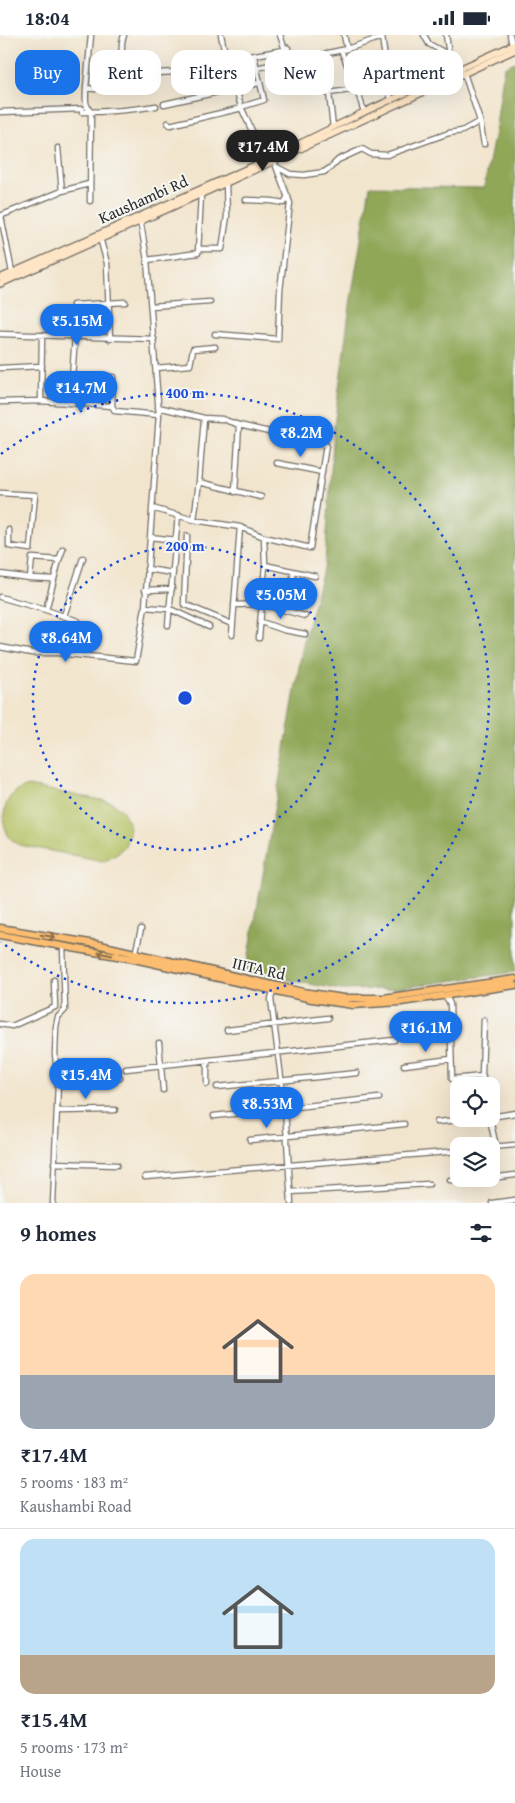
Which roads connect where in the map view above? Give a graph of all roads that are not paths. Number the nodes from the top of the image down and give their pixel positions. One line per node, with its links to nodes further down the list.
1 (91, 35): 24 (street)
2 (124, 35): 12 (street)
3 (220, 35): 13 (street)
4 (280, 35): 17 (street)
5 (344, 35): 11 (street)
6 (424, 35): 15 (street)
7 (446, 35): 16 (street)
8 (510, 35): 10 (street)
9 (382, 36): 11 (street); 14 (street)
10 (514, 46): 20 (main road, Kaushambi Rd)
11 (344, 49): 19 (street)
12 (122, 50)
13 (223, 50)
14 (384, 50)
15 (440, 50)
16 (448, 50)
17 (255, 56)
18 (255, 62): 19 (street)
19 (256, 68): 22 (street)
20 (463, 71)
21 (463, 77): 42 (street)
22 (259, 83): 23 (street); 36 (street)
23 (255, 84)
24 (86, 88): 25 (street); 38 (street)
25 (90, 88)
26 (344, 91): 44 (street)
27 (204, 95): 34 (street)
28 (238, 95): 36 (street)
29 (359, 95): 39 (street)
30 (390, 95): 33 (street)
31 (405, 95): 33 (main road, Kaushambi Rd)
32 (414, 95): 48 (main road)
33 (391, 101): 39 (main road, Kaushambi Rd)
34 (164, 104)
35 (156, 106): 37 (street)
36 (241, 107): 43 (street); 47 (street)
37 (101, 110): 38 (street); 41 (street)
38 (90, 112): 40 (street); 41 (street)
39 (364, 112): 44 (main road, Kaushambi Rd)
40 (0, 113)
41 (90, 120): 49 (street)
42 (480, 121): 45 (street); 48 (street)
43 (168, 123)
44 (333, 127): 47 (main road, Kaushambi Rd)
45 (484, 144)
46 (58, 148): 51 (street)
47 (264, 161): 57 (main road, Kaushambi Rd)
48 (275, 164): 50 (main road); 53 (street)
49 (89, 183): 51 (street); 55 (street)
50 (226, 183): 52 (main road); 59 (street)
51 (62, 191): 56 (street)
52 (201, 194): 57 (main road); 59 (street)
53 (288, 196): 54 (street); 70 (street)
54 (246, 200)
55 (90, 201)
56 (1, 216): 61 (street)
57 (140, 219): 58 (main road); 60 (street); 61 (main road, Kaushambi Rd)
58 (100, 238): 63 (main road); 65 (street)
59 (199, 249): 60 (street)
60 (147, 260): 68 (street)
61 (12, 272): 62 (main road, Kaushambi Rd)
62 (0, 278)
63 (0, 284)
64 (210, 302): 68 (street)
65 (108, 303): 66 (street); 67 (street); 73 (street)
66 (125, 303)
67 (73, 305)
68 (151, 306): 74 (street)
69 (0, 334): 71 (street)
70 (216, 334)
71 (42, 335): 72 (street); 76 (street)
72 (75, 337): 73 (street); 81 (street)
73 (110, 339): 74 (street)
74 (154, 339): 78 (street)
75 (214, 347): 78 (street)
76 (42, 366): 77 (street); 79 (street)
77 (0, 368)
78 (156, 369): 82 (street)
79 (41, 401): 80 (street); 81 (street)
80 (0, 402)
81 (112, 405): 83 (street)
82 (158, 407): 83 (street); 84 (street)
83 (159, 415): 92 (street)
84 (204, 418): 85 (street); 88 (street)
85 (239, 425): 87 (street); 89 (street)
86 (277, 463): 87 (street)
87 (322, 472): 99 (street)
88 (199, 482): 89 (street); 94 (street)
89 (235, 492): 91 (street)
90 (0, 493): 96 (street)
91 (261, 497)
92 (152, 508): 93 (street); 98 (street)
93 (178, 515): 94 (street); 100 (street)
94 (194, 519): 95 (street)
95 (240, 527): 99 (street); 121 (street)
96 (9, 529)
97 (187, 536): 119 (street)
98 (150, 537): 100 (street); 105 (street)
99 (264, 537): 104 (street)
100 (176, 540): 107 (street)
101 (63, 549): 103 (street)
102 (82, 558): 125 (street)
103 (59, 560): 110 (street); 111 (street)
104 (265, 565): 106 (street); 112 (street)
105 (147, 569): 107 (street); 114 (street)
106 (294, 572): 109 (street); 115 (street)
107 (173, 573): 113 (street)
108 (0, 574): 110 (street)
109 (315, 576)
110 (30, 578): 111 (street)
111 (54, 579): 124 (street)
112 (263, 584): 115 (street); 120 (street)
113 (172, 589): 114 (street); 118 (street)
114 (145, 590): 122 (street)
115 (290, 590): 116 (street)
116 (309, 594)
117 (0, 597): 124 (street)
118 (170, 603): 119 (street); 123 (street)
119 (184, 604): 128 (street)
120 (262, 604): 121 (street); 126 (street); 127 (street)
121 (234, 605): 128 (street)
122 (145, 607): 123 (street); 135 (street)
123 (170, 609): 129 (street); 130 (street)
124 (46, 610): 125 (street)
125 (64, 616): 135 (street)
126 (305, 616)
127 (261, 622): 131 (street); 133 (street)
128 (232, 624): 132 (street)
129 (168, 625)
130 (209, 627)
131 (304, 634)
132 (232, 635)
133 (259, 638)
134 (0, 647): 135 (street)
135 (69, 654)
136 (0, 928): 140 (main road, IIITA Rd, one-way to 140)
137 (141, 929): 140 (street)
138 (0, 935): 139 (main road, IIITA Rd)
139 (63, 946): 140 (main road, IIITA Rd, one-way to 139); 163 (street)
140 (134, 956): 142 (main road, IIITA Rd); 144 (main road, IIITA Rd)
141 (54, 979): 148 (street)
142 (515, 979)
143 (515, 985): 145 (main road, IIITA Rd)
144 (273, 991): 145 (main road, IIITA Rd); 149 (street)
145 (446, 996): 154 (street)
146 (328, 1019): 149 (street)
147 (484, 1020): 160 (street)
148 (0, 1024)
149 (275, 1024): 150 (street); 153 (street)
150 (227, 1030)
151 (394, 1040): 153 (street)
152 (159, 1043): 156 (street)
153 (278, 1053): 155 (street); 162 (street)
154 (451, 1059): 157 (street); 160 (street)
155 (207, 1061): 156 (street); 164 (street)
156 (161, 1065): 158 (street); 166 (street)
157 (404, 1065)
158 (126, 1069)
159 (357, 1073): 162 (street)
160 (483, 1076)
161 (120, 1078): 163 (street)
162 (281, 1080): 165 (street); 168 (street)
163 (58, 1083): 170 (street)
164 (208, 1084)
165 (216, 1087)
166 (162, 1090)
167 (379, 1098): 168 (street)
168 (285, 1109): 172 (street); 177 (street)
169 (115, 1110): 170 (street)
170 (57, 1111): 182 (street)
171 (515, 1113): 173 (street)
172 (214, 1116)
173 (500, 1116)
174 (450, 1121): 175 (street)
175 (437, 1122)
176 (404, 1124): 177 (street)
177 (287, 1136): 178 (street); 184 (street)
178 (250, 1140)
179 (515, 1145): 180 (street)
180 (500, 1146)
181 (450, 1152): 184 (street)
182 (54, 1163): 183 (street); 191 (street)
183 (117, 1165)
184 (290, 1165): 186 (street); 189 (street)
185 (515, 1175): 187 (street)
186 (145, 1177)
187 (500, 1177)
188 (429, 1184): 189 (street)
189 (290, 1192): 192 (street)
190 (515, 1200): 193 (street)
191 (53, 1203)
192 (291, 1203)
193 (492, 1203)

